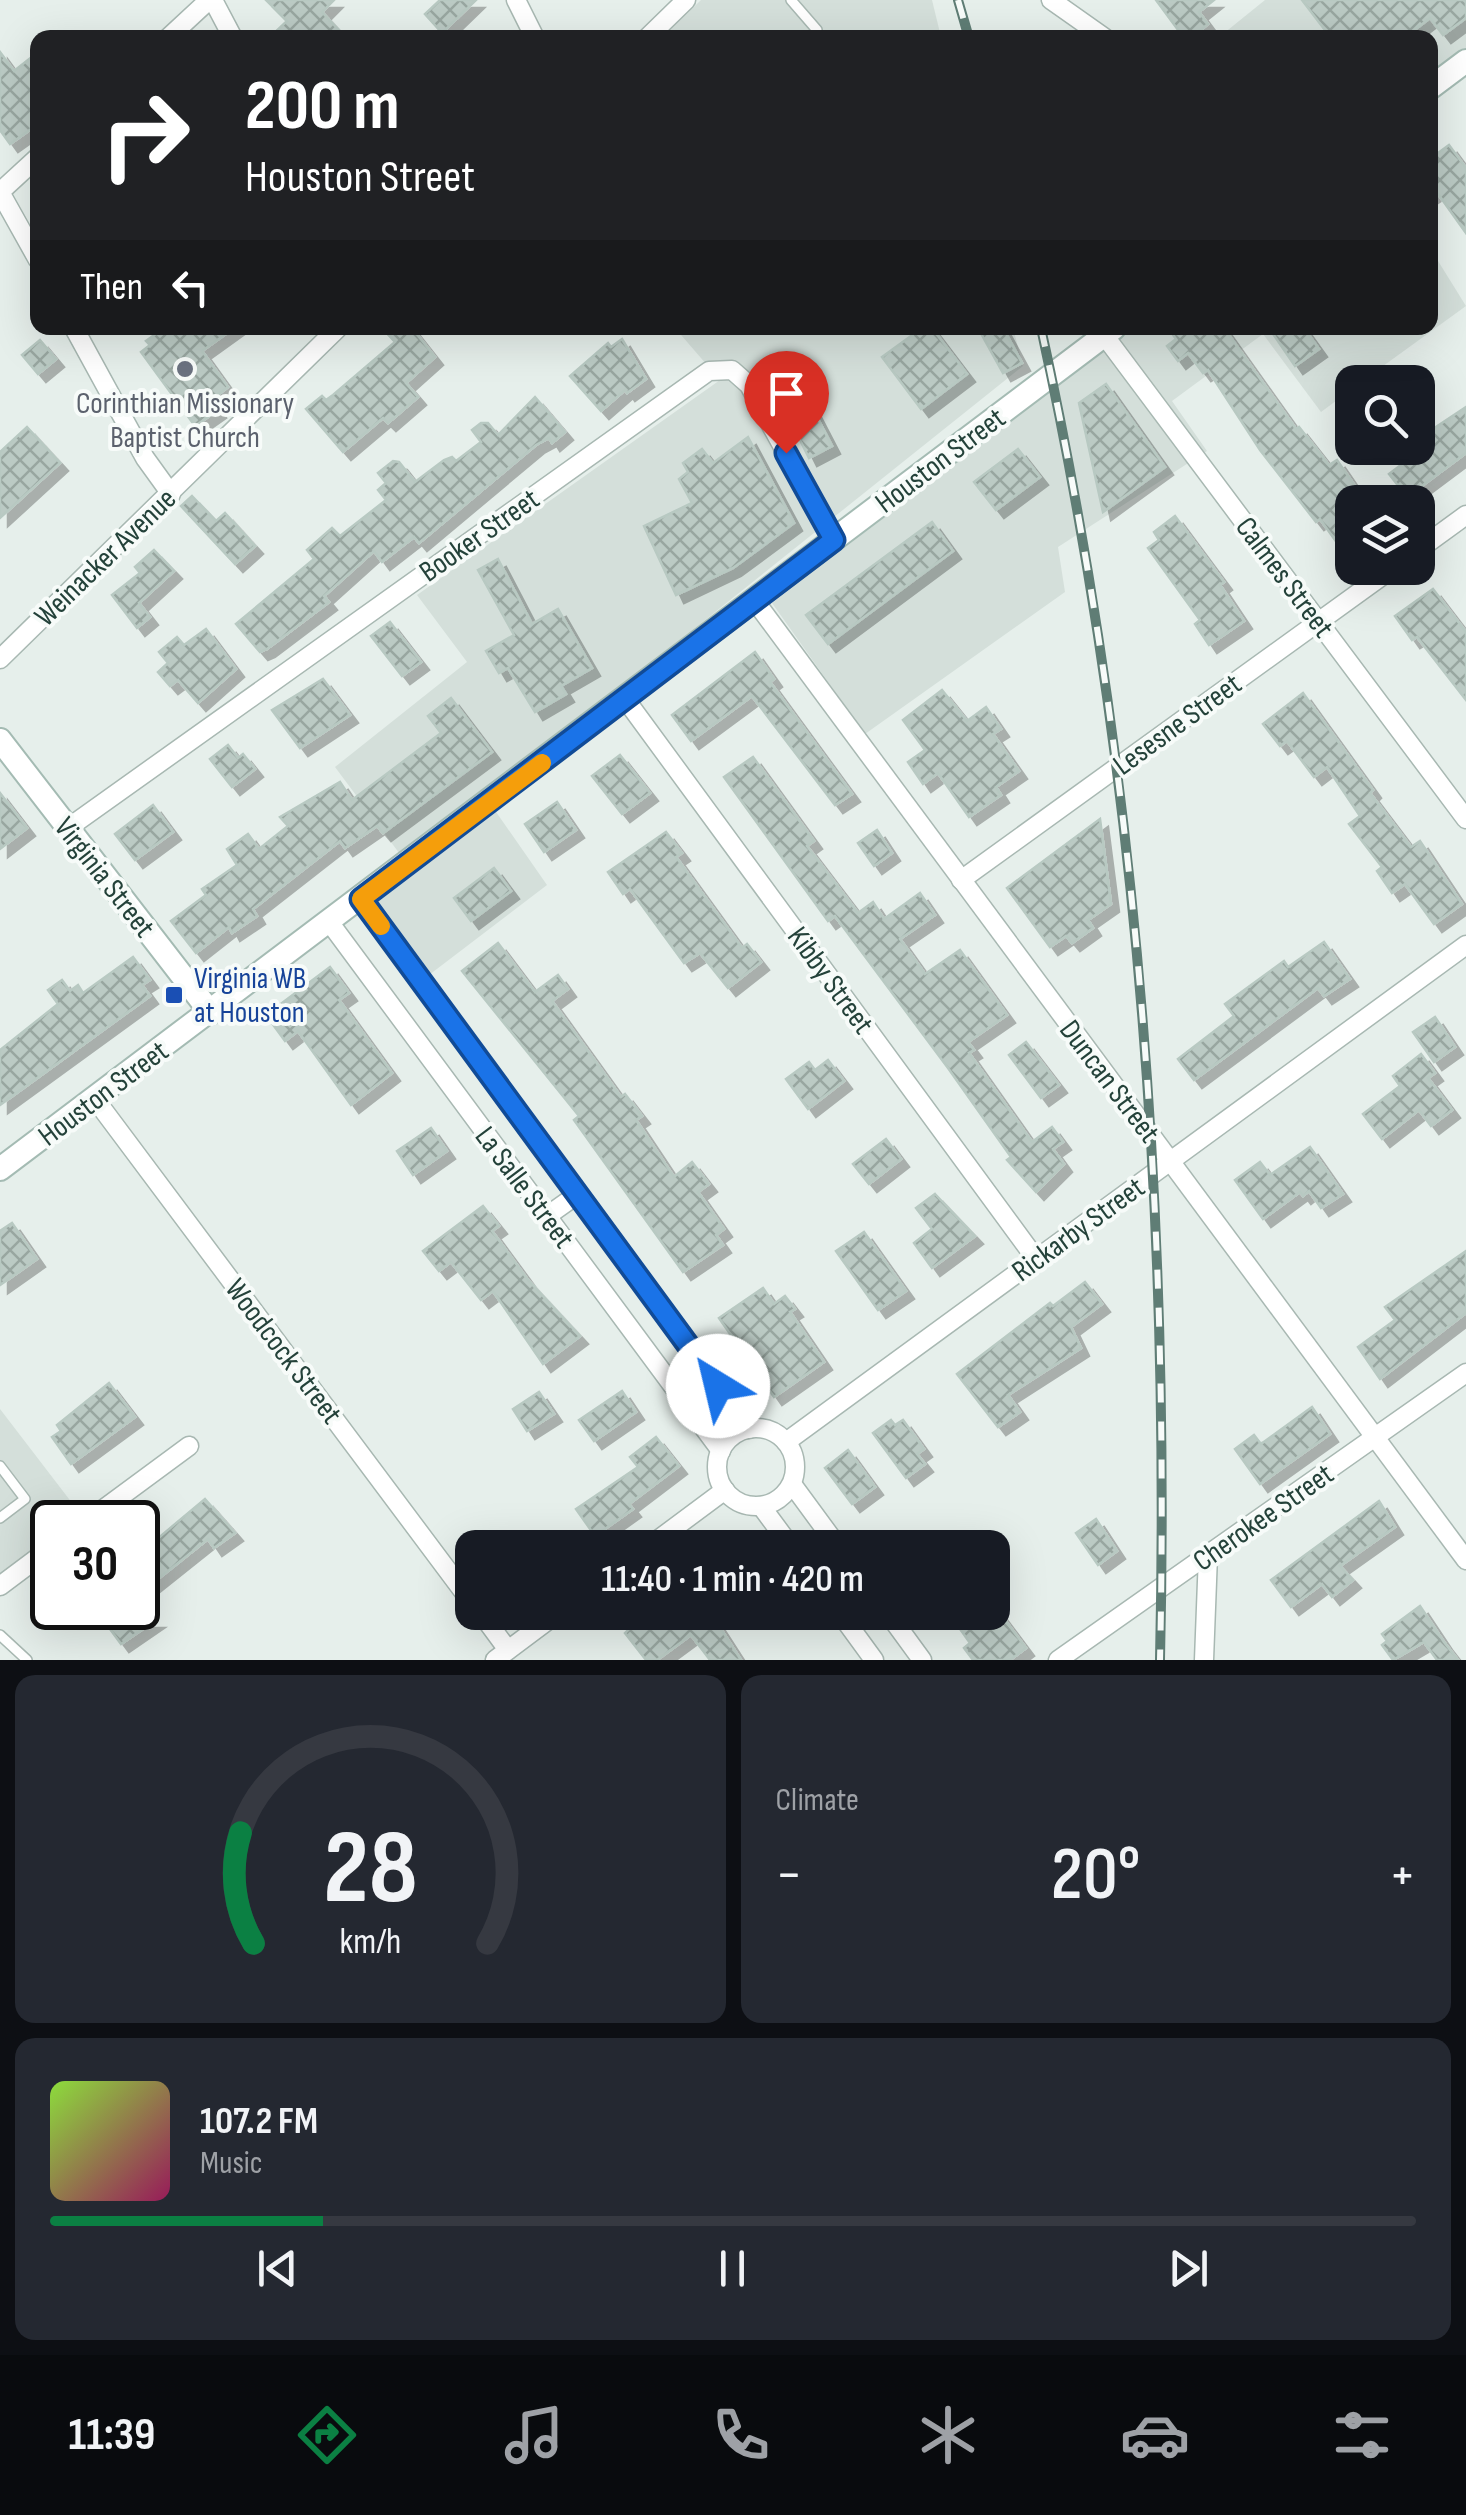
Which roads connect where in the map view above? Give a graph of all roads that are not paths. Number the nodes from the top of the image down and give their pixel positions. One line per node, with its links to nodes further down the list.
1 (211, 0): 6 (street); 7 (street)
2 (516, 0): 8 (street)
3 (686, 0): 9 (street)
4 (791, 0): 10 (lane)
5 (1051, 0): 11 (street)
6 (177, 30)
7 (228, 30)
8 (531, 30)
9 (655, 30)
10 (817, 30)
11 (1094, 30)
12 (1464, 66): 13 (street)
13 (1438, 83)
14 (30, 164): 15 (street)
15 (0, 192): 16 (street)
16 (30, 246)
17 (78, 335): 21 (street)
18 (331, 335): 21 (street, Weinacker Avenue)
19 (1104, 335): 24 (street, Houston Street)
20 (1112, 335): 27 (street, Calmes Street)
21 (171, 494): 28 (street, Weinacker Avenue)
22 (1466, 515): 23 (street)
23 (1435, 538)
24 (834, 540): 26 (street, Houston Street); 32 (street, Booker Street)
25 (1369, 585): 27 (street, Lesesne Street)
26 (755, 601): 29 (street, Houston Street); 33 (street, Duncan Street)
27 (1318, 622): 31 (street, Calmes Street); 33 (street, Lesesne Street)
28 (0, 659)
29 (626, 700): 34 (street, Houston Street); 43 (street, Kibby Street)
30 (0, 740): 32 (street, Virginia Street)
31 (1466, 819)
32 (68, 828): 37 (street, Virginia Street)
33 (961, 880): 39 (street, Duncan Street)
34 (361, 899): 35 (street, Houston Street); 41 (street, La Salle Street)
35 (330, 923): 37 (street, Houston Street); 42 (street, La Salle Street)
36 (1466, 946): 39 (street, Rickarby Street)
37 (211, 1013): 38 (street, Houston Street)
38 (95, 1099): 40 (street, Houston Street); 62 (street, Woodcock Street)
39 (1170, 1162): 43 (street, Rickarby Street); 46 (street, Duncan Street)
40 (0, 1169)
41 (578, 1194): 42 (street); 45 (street, La Salle Street)
42 (547, 1216): 49 (street, La Salle Street)
43 (1036, 1259): 47 (street, Rickarby Street)
44 (1466, 1373): 46 (street, Cherokee Street)
45 (748, 1429): 47 (street); 49 (street)
46 (1376, 1439): 59 (street, Cherokee Street); 60 (street, Duncan Street)
47 (786, 1442): 51 (street)
48 (189, 1446): 53 (street)
49 (721, 1451): 52 (street)
50 (0, 1466): 55 (lane)
51 (792, 1484): 54 (street); 58 (street)
52 (725, 1490): 54 (street); 56 (street)
53 (116, 1500)
54 (761, 1506): 57 (street)
55 (0, 1518)
56 (671, 1530)
57 (779, 1530)
58 (826, 1530)
59 (1208, 1555): 73 (street, Cherokee Street); 74 (street)
60 (1466, 1560)
61 (30, 1564): 63 (street)
62 (455, 1580)
63 (0, 1586)
64 (489, 1630): 69 (street)
65 (535, 1630): 69 (street)
66 (853, 1630): 71 (street)
67 (900, 1630): 72 (street)
68 (0, 1635): 70 (lane)
69 (501, 1655)
70 (27, 1660)
71 (874, 1660)
72 (922, 1660)
73 (1058, 1660)
74 (1204, 1660)

